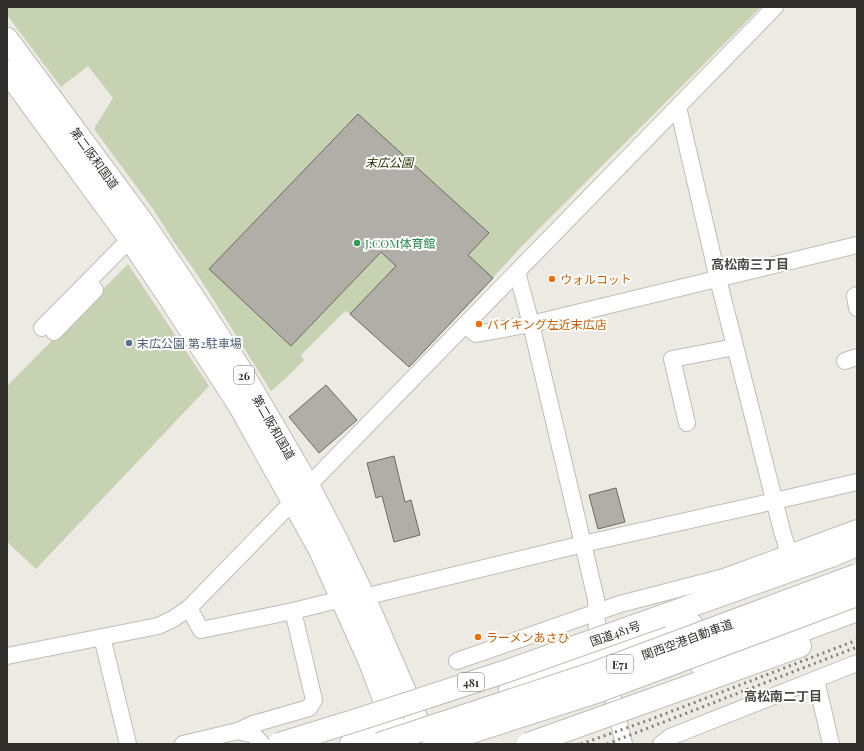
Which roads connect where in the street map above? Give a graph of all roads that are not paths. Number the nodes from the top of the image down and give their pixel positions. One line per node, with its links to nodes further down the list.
1 (775, 7): 4 (street)
2 (7, 39): 17 (highway, 第二阪和国道 / 26)
3 (7, 71): 5 (highway, 第二阪和国道 / 26)
4 (678, 107): 7 (street); 8 (street)
5 (130, 239): 13 (street); 18 (highway, 第二阪和国道 / 26)
6 (857, 245): 8 (street)
7 (517, 272): 11 (street); 12 (street)
8 (718, 279): 11 (street); 14 (street)
9 (857, 295): 10 (street)
10 (857, 308)
11 (531, 324): 12 (street); 21 (street)
12 (465, 325): 17 (street)
13 (48, 330)
14 (736, 347): 15 (street); 19 (street)
15 (687, 423)
16 (857, 482): 19 (street)
17 (308, 485): 18 (street); 27 (highway, 第二阪和国道 / 26)
18 (292, 501): 28 (highway, 第二阪和国道 / 26); 29 (street)
19 (775, 502): 21 (street); 23 (street)
20 (857, 528): 23 (street)
21 (583, 544): 27 (street); 32 (street)
22 (857, 546): 47 (highway, 国道481号 / 481, bridge)
23 (789, 554): 32 (street)
24 (857, 565): 36 (highway, 481)
25 (857, 575): 49 (highway, 関西空港自動車道 / E71, bridge)
26 (857, 595): 51 (highway, 関西空港自動車道 / E71, bridge)
27 (364, 597): 41 (highway, 第二阪和国道 / 26)
28 (342, 599): 31 (street); 43 (highway, 第二阪和国道 / 26)
29 (189, 608): 31 (street); 34 (street)
30 (857, 610): 40 (highway)
31 (293, 611): 42 (street)
32 (597, 612): 36 (street); 37 (street)
33 (857, 624): 53 (highway, bridge)
34 (102, 637): 35 (street); 44 (street)
35 (7, 656)
36 (603, 657): 40 (street); 41 (highway, 481)
37 (457, 661)
38 (857, 663): 39 (street)
39 (816, 680): 55 (street); 56 (street)
40 (612, 694): 52 (highway); 54 (street)
41 (418, 722): 43 (highway, 481); 50 (highway, 第二阪和国道 / 26)
42 (238, 731): 45 (street); 46 (street)
43 (398, 737): 48 (highway, 481)
44 (128, 744)
45 (183, 744)
46 (262, 744)
47 (279, 744)
48 (351, 744)
49 (379, 744)
50 (426, 744)
51 (434, 744)
52 (464, 744)
53 (528, 744)
54 (624, 744)
55 (661, 744)
56 (831, 744)

